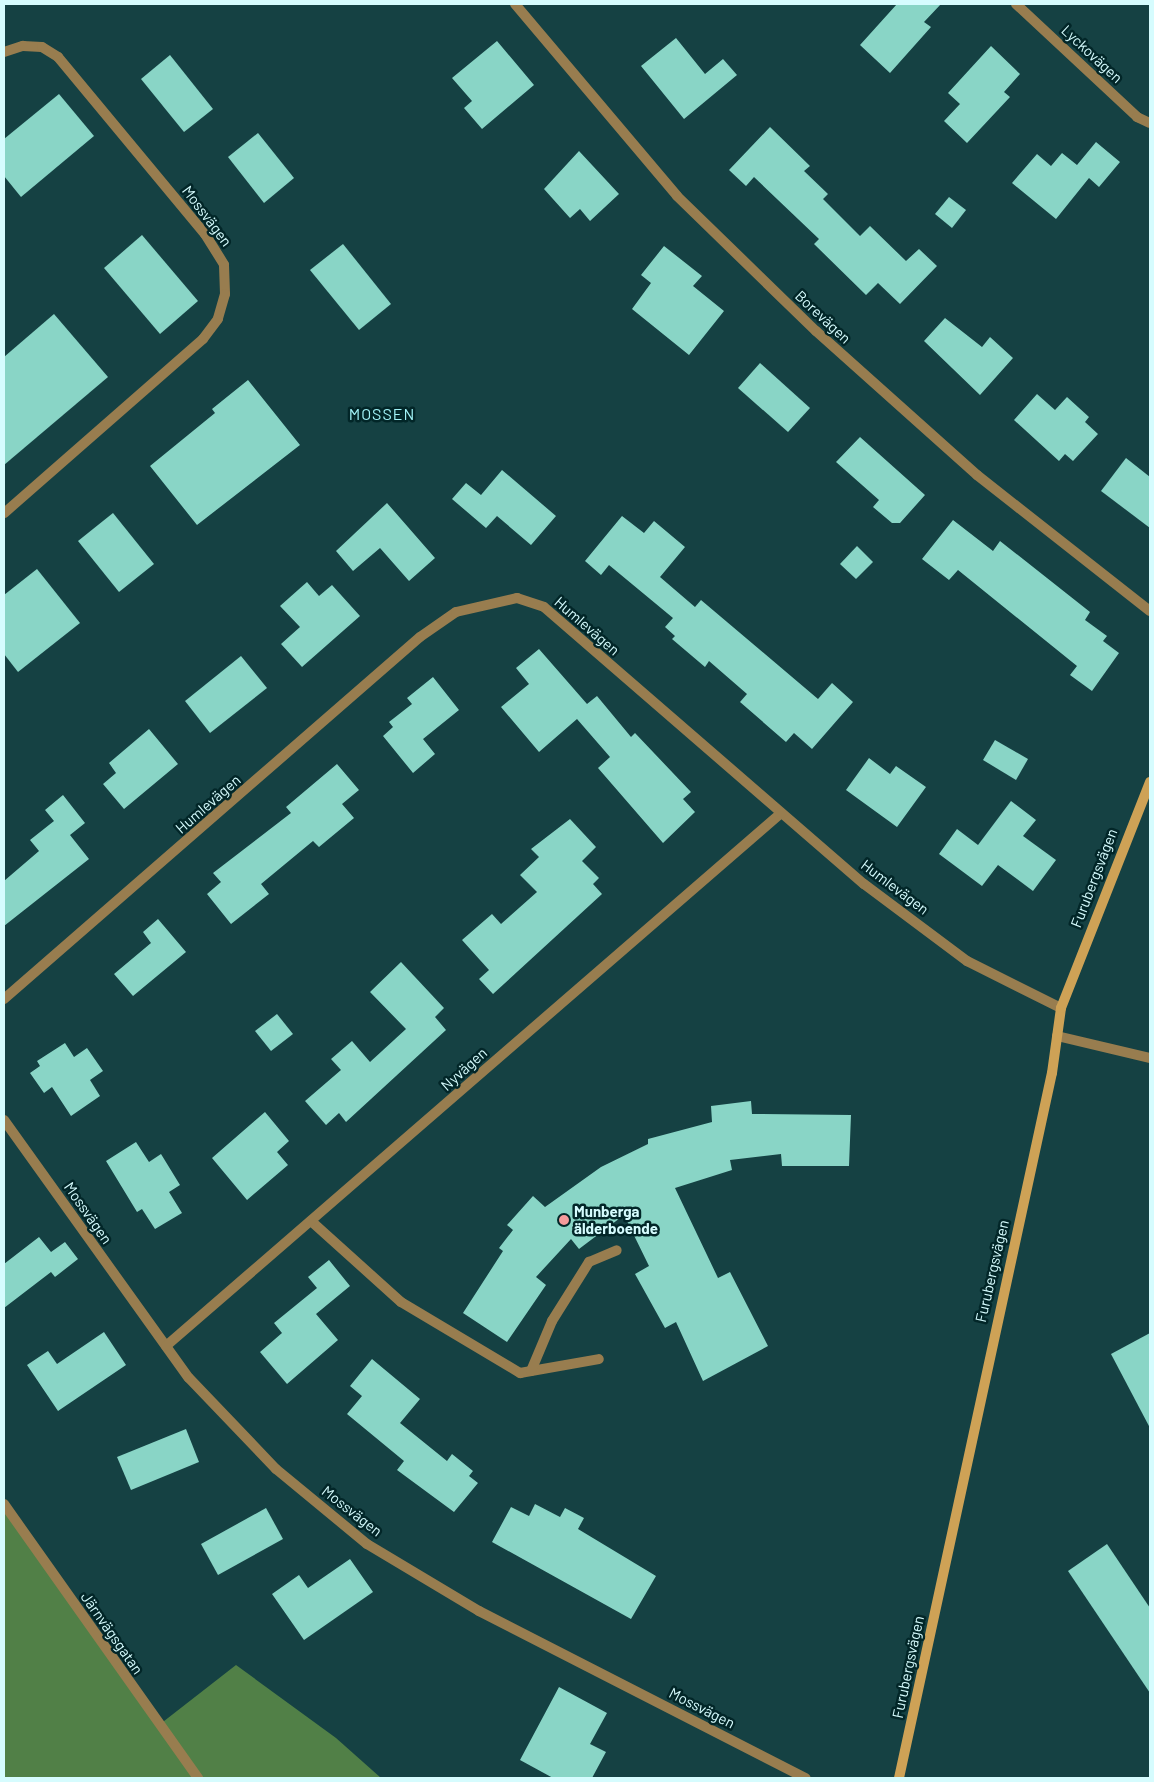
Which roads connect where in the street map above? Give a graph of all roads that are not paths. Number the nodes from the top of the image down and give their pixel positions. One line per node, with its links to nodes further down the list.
1 (515, 4): 6 (street, Borevägen)
2 (1016, 4): 4 (street, Lyckovägen)
3 (4, 52): 5 (street, Mossvägen)
4 (1150, 123)
5 (4, 513)
6 (1150, 611)
7 (1150, 782): 10 (street, Furubergsvägen)
8 (781, 813): 9 (street, Humlevägen); 10 (street, Humlevägen); 14 (street, Nyvägen)
9 (4, 999)
10 (1061, 1008): 11 (street, Furubergsvägen)
11 (1057, 1036): 12 (street); 22 (street, Furubergsvägen)
12 (1150, 1058)
13 (4, 1120): 16 (street, Mossvägen)
14 (312, 1221): 16 (street, Nyvägen); 18 (street)
15 (617, 1250): 18 (street)
16 (166, 1346): 21 (street, Mossvägen)
17 (599, 1359): 18 (street)
18 (530, 1371)
19 (4, 1504): 20 (street, Järnvägsgatan)
20 (198, 1778)
21 (806, 1778)
22 (900, 1778)

